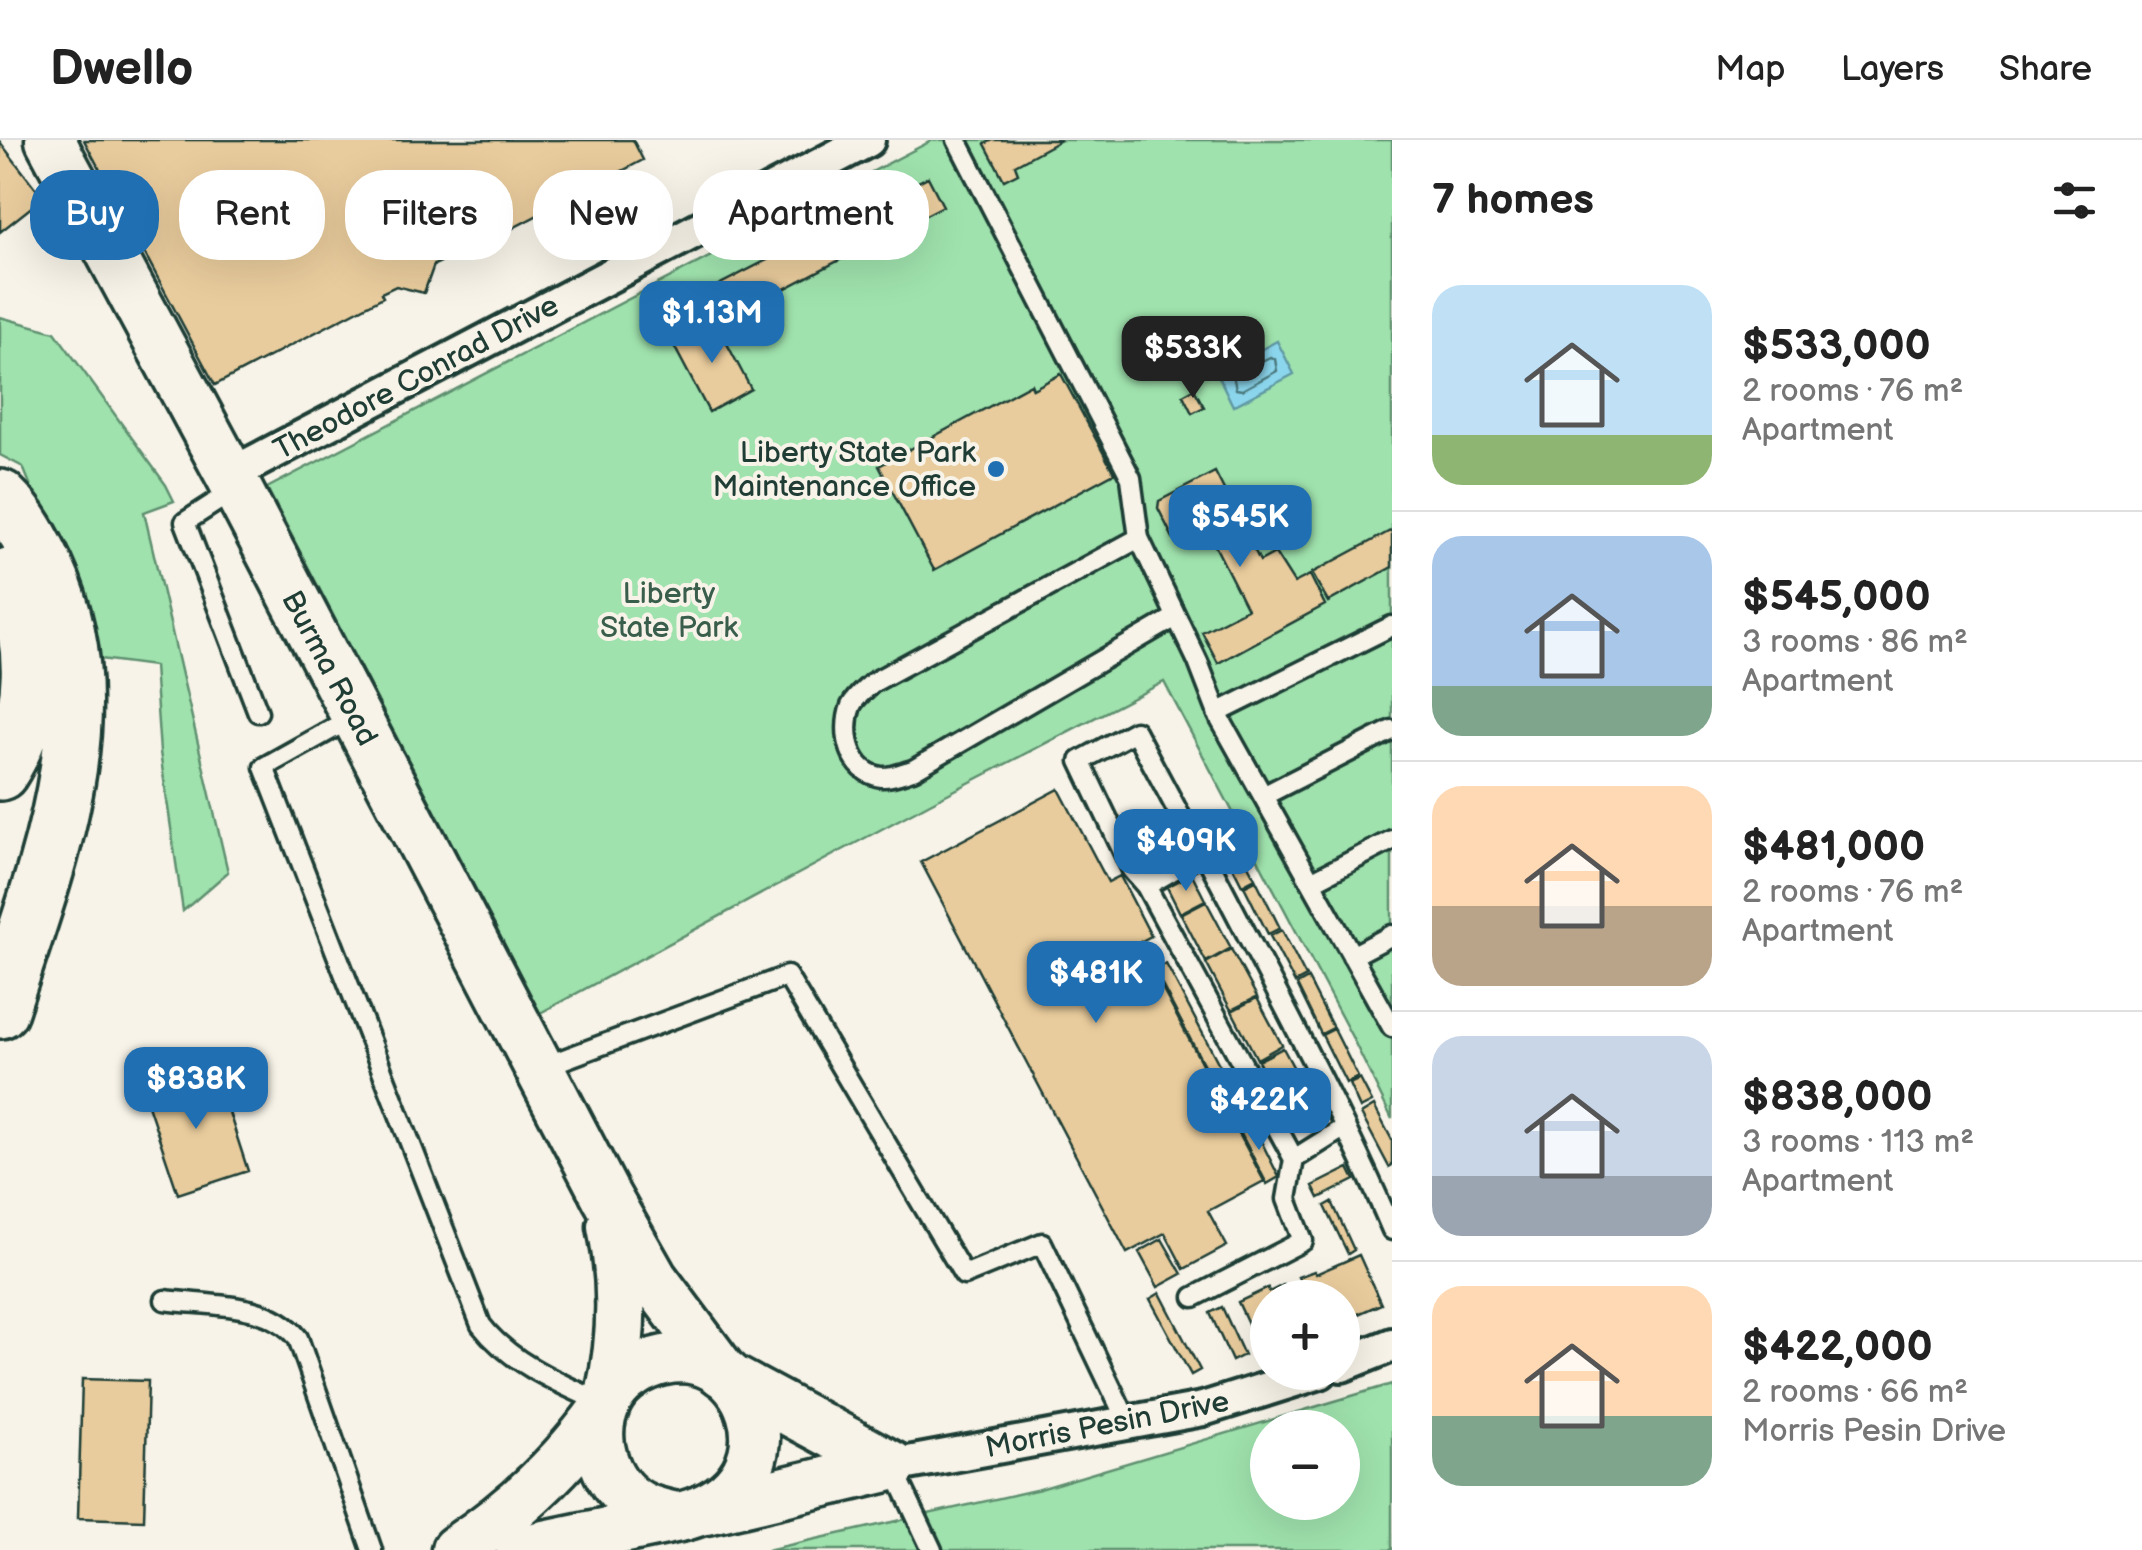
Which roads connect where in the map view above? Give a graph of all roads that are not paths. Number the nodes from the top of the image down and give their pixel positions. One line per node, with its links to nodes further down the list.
1 (50, 140): 4 (street, Burma Road)
2 (868, 140): 4 (street, Theodore Conrad Drive)
3 (957, 140): 6 (lane)
4 (233, 482): 10 (lane); 12 (street, Burma Road)
5 (0, 498): 22 (highway)
6 (1139, 538): 8 (lane); 8 (lane)
7 (0, 560): 14 (highway)
8 (1176, 617): 11 (lane)
9 (1392, 626): 11 (lane)
10 (258, 712)
11 (1218, 713): 15 (lane)
12 (356, 716): 24 (street, Burma Road); 35 (lane)
13 (1392, 730): 15 (lane)
14 (0, 772)
15 (1262, 796): 18 (lane)
16 (1392, 840): 18 (lane)
17 (1204, 852): 19 (lane); 19 (lane); 25 (lane)
18 (1311, 882): 21 (lane)
19 (1146, 886): 26 (lane)
20 (1392, 935): 21 (lane)
21 (1352, 956): 23 (lane)
22 (0, 1010)
23 (1391, 1023)
24 (539, 1068): 27 (street, Burma Road); 36 (lane)
25 (1344, 1127): 26 (lane); 28 (lane)
26 (1294, 1159): 29 (lane)
27 (607, 1198): 33 (street, Burma Road); 35 (street, Burma Road)
28 (1392, 1230)
29 (1194, 1297)
30 (165, 1300): 39 (lane)
31 (1392, 1346): 32 (street)
32 (1360, 1358)
33 (728, 1377): 35 (street); 37 (street); 38 (street)
34 (1263, 1390): 36 (street, Morris Pesin Drive)
35 (606, 1403): 38 (street, Burma Road); 40 (street)
36 (1128, 1423): 37 (street, Morris Pesin Drive)
37 (892, 1466): 38 (street, Morris Pesin Drive); 42 (lane)
38 (681, 1516): 41 (street, Morris Pesin Drive)
39 (372, 1550)
40 (456, 1550)
41 (521, 1550)
42 (932, 1550)

